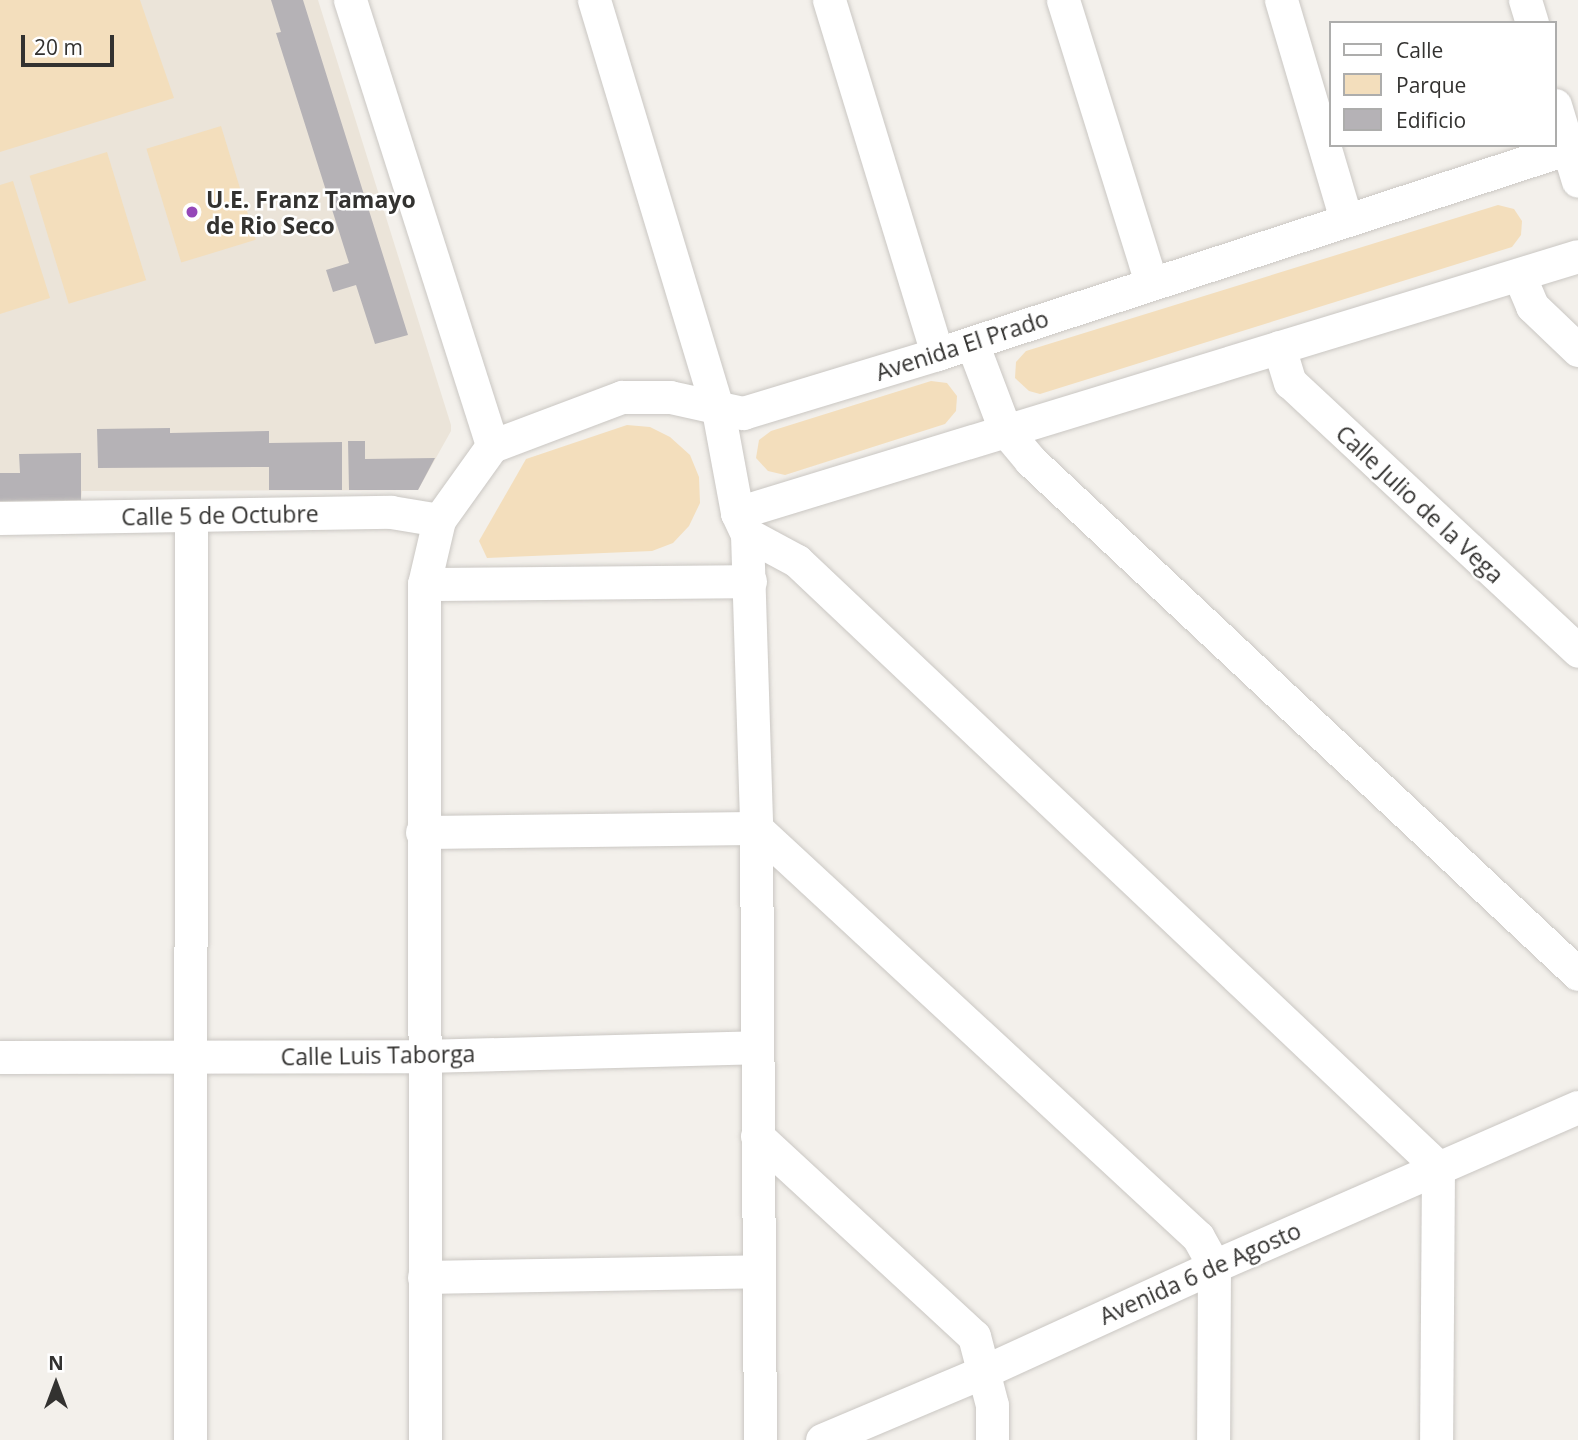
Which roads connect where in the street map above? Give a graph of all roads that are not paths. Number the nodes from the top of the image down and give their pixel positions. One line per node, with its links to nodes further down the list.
1 (350, 0): 21 (street)
2 (594, 0): 19 (street)
3 (829, 0): 18 (street)
4 (1063, 0): 14 (street)
5 (1281, 0): 11 (street)
6 (1525, 0): 7 (street)
7 (1531, 21)
8 (1557, 109): 9 (street)
9 (1573, 147): 10 (street); 11 (street, Avenida El Prado)
10 (1578, 181)
11 (1346, 220): 14 (street, Avenida El Prado)
12 (1578, 256): 13 (street)
13 (1518, 275): 16 (street); 17 (street)
14 (1152, 283): 15 (street, Avenida El Prado)
15 (972, 343): 18 (street, Avenida El Prado); 20 (street)
16 (1279, 347): 20 (street); 28 (street, Calle Julio de la Vega)
17 (1578, 351)
18 (937, 354): 19 (street, Avenida El Prado)
19 (718, 410): 21 (street, Avenida El Prado); 25 (street)
20 (1005, 430): 25 (street); 31 (street)
21 (492, 446): 24 (street)
22 (191, 516): 23 (street, Calle 5 de Octubre); 24 (street, Calle 5 de Octubre); 35 (street)
23 (0, 518)
24 (439, 520): 27 (street)
25 (742, 524): 26 (street); 38 (street)
26 (750, 581): 27 (street); 29 (street)
27 (424, 584): 30 (street)
28 (1578, 651)
29 (756, 828): 30 (street); 32 (street); 39 (street)
30 (422, 832): 33 (street)
31 (1578, 974)
32 (756, 1047): 33 (street, Calle Luis Taborga); 37 (street)
33 (423, 1056): 35 (street, Calle Luis Taborga); 41 (street)
34 (0, 1057): 35 (street, Calle Luis Taborga)
35 (190, 1057): 43 (street)
36 (1578, 1107): 38 (street, Avenida 6 de Agosto)
37 (757, 1136): 40 (street); 42 (street)
38 (1438, 1167): 39 (street, Avenida 6 de Agosto); 49 (street)
39 (1214, 1266): 42 (street, Avenida 6 de Agosto); 48 (street)
40 (758, 1271): 41 (street); 45 (street)
41 (424, 1278): 44 (street)
42 (984, 1372): 46 (street, Avenida 6 de Agosto); 47 (street)
43 (190, 1440)
44 (425, 1440)
45 (760, 1440)
46 (822, 1440)
47 (992, 1440)
48 (1213, 1440)
49 (1436, 1440)

